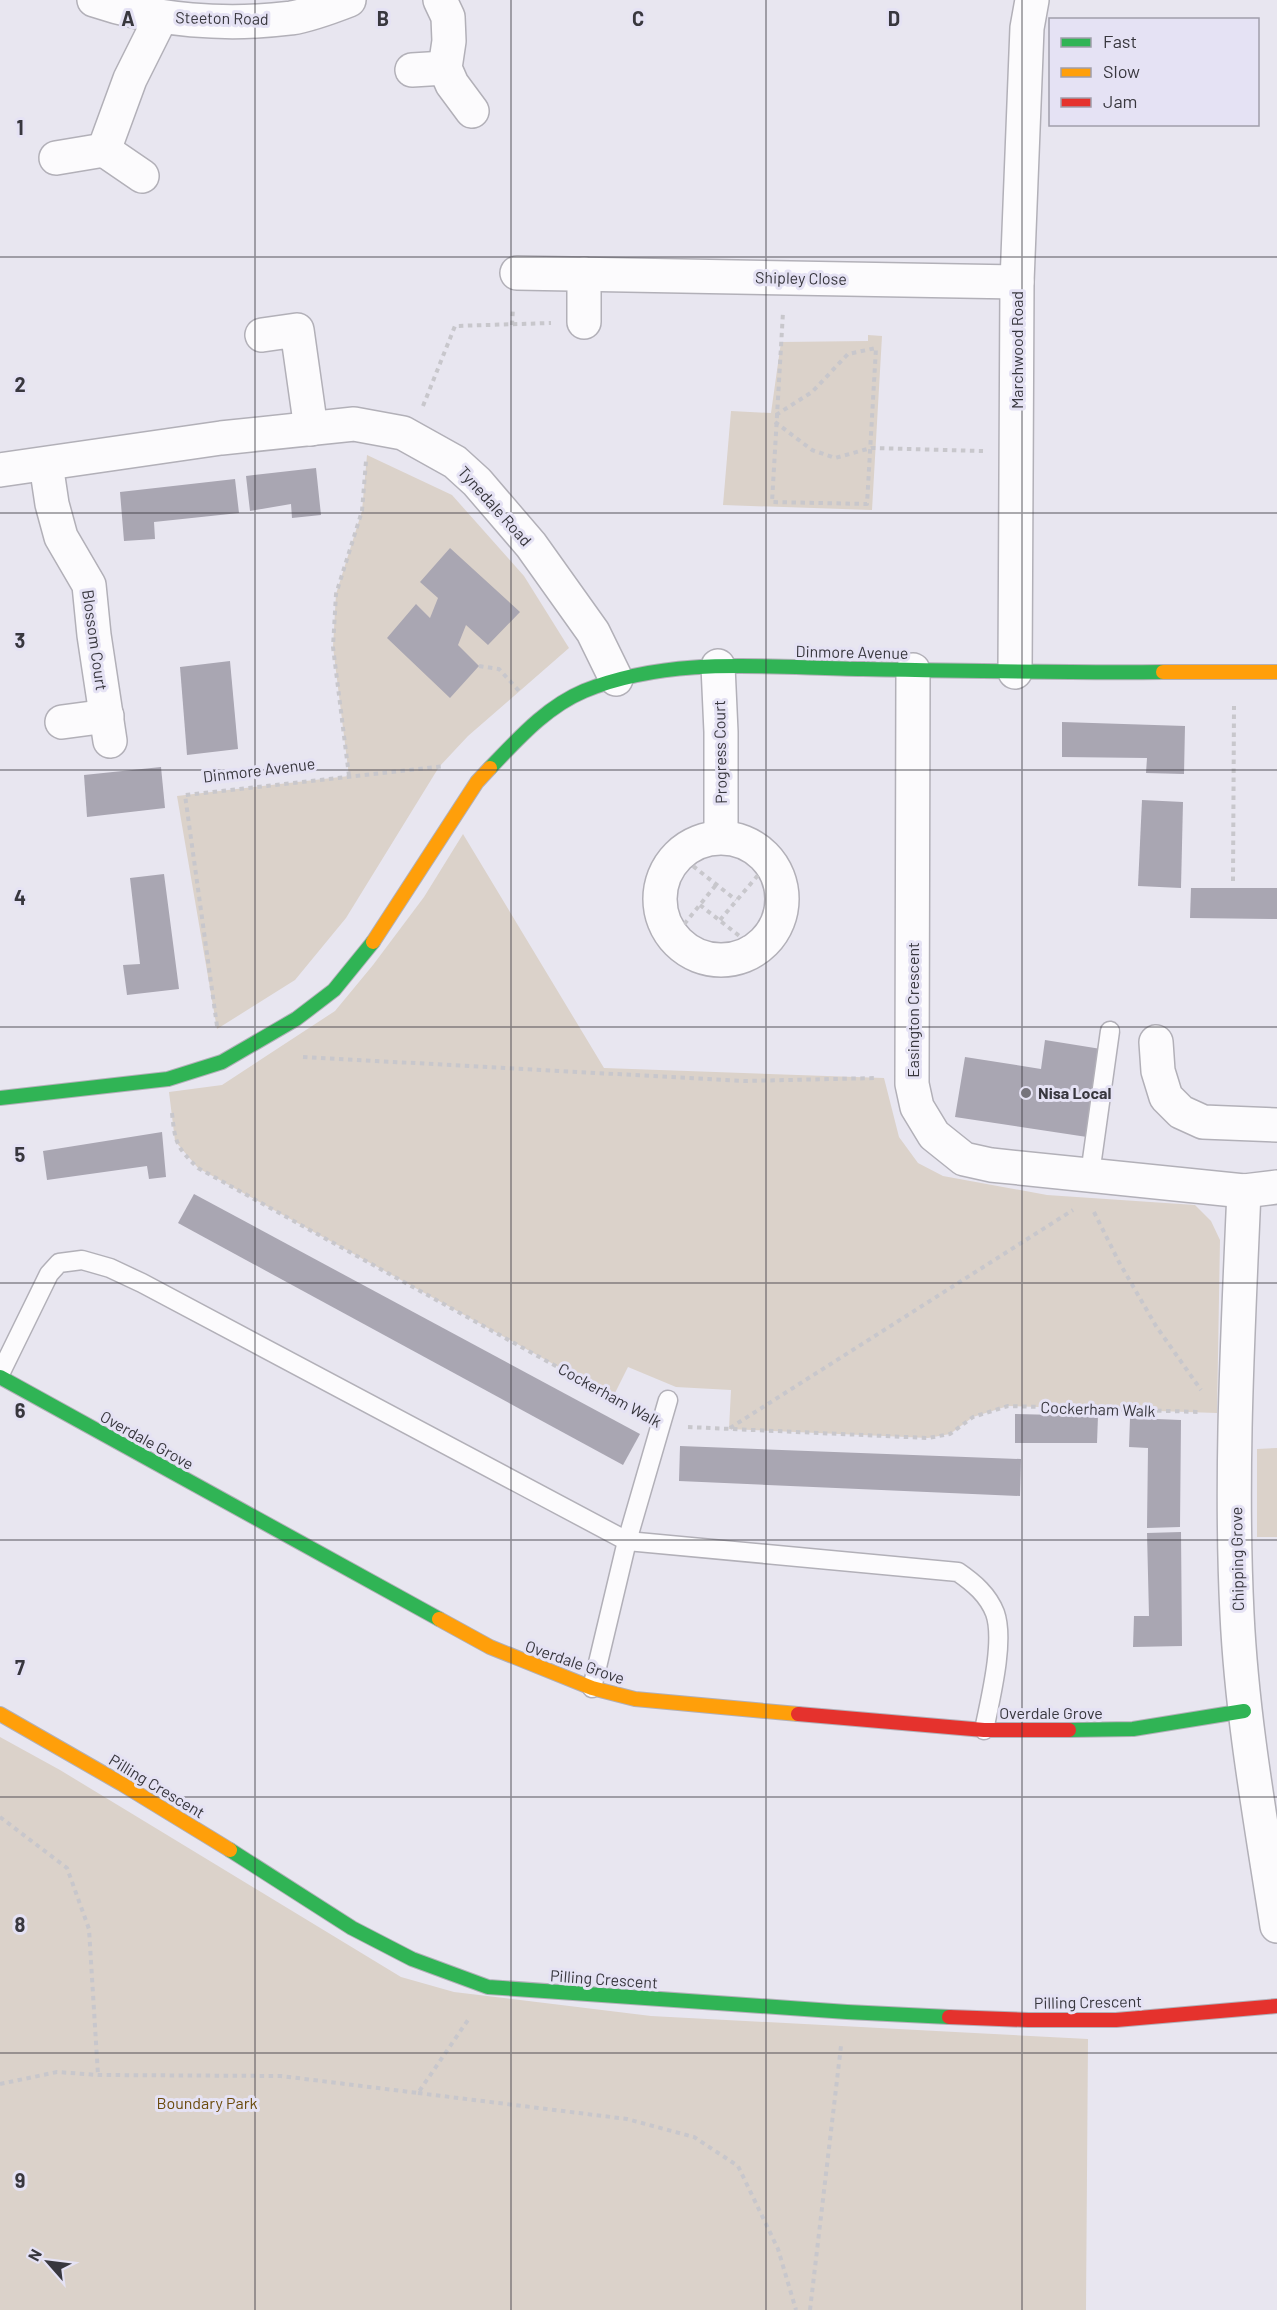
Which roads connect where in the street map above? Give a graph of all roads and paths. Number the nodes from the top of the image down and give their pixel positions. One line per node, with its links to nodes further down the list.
1 (94, 0): 5 (street, Steeton Road)
2 (349, 0): 5 (street, Steeton Road)
3 (440, 0): 6 (street)
4 (1029, 14): 15 (street, Marchwood Road)
5 (161, 17): 9 (street)
6 (445, 68): 7 (street); 8 (street)
7 (412, 70)
8 (472, 111)
9 (104, 150): 10 (street); 11 (street)
10 (56, 158)
11 (142, 176)
12 (517, 273): 13 (street, Shipley Close)
13 (584, 274): 14 (street, Shipley Close); 16 (street)
14 (785, 278): 15 (street, Shipley Close); 18 (path)
15 (1017, 282): 24 (street, Marchwood Road)
16 (584, 322): 22 (path)
17 (262, 335): 21 (street)
18 (776, 415): 19 (path); 23 (path)
19 (775, 422): 23 (path); 23 (path)
20 (370, 427): 21 (street, Tynedale Road); 22 (street, Tynedale Road); 37 (path)
21 (311, 429): 25 (street, Tynedale Road)
22 (411, 437): 33 (street, Tynedale Road)
23 (871, 448): 24 (path)
24 (1016, 452): 30 (street, Marchwood Road)
25 (46, 464): 26 (street, Tynedale Road); 35 (street, Blossom Court)
26 (0, 470)
27 (479, 666): 34 (path)
28 (718, 666): 29 (street, Dinmore Avenue); 33 (street, Dinmore Avenue); 38 (street, Progress Court)
29 (913, 670): 30 (street, Dinmore Avenue); 52 (street, Easington Crescent)
30 (1015, 672): 31 (street, Dinmore Avenue)
31 (1234, 672): 32 (street, Dinmore Avenue); 41 (path)
32 (1277, 672)
33 (616, 679): 34 (street, Dinmore Avenue)
34 (542, 717): 36 (street, Dinmore Avenue)
35 (62, 722)
36 (498, 761): 37 (path, Dinmore Avenue); 51 (street, Dinmore Avenue)
37 (349, 776): 51 (path, Dinmore Avenue)
38 (721, 837): 39 (street); 40 (street)
39 (680, 855): 42 (path); 46 (street)
40 (770, 861): 43 (path); 47 (street)
41 (1233, 881)
42 (716, 885): 43 (path); 44 (path)
43 (736, 900): 45 (path)
44 (700, 905): 45 (path); 46 (path)
45 (720, 920): 47 (path)
46 (673, 938): 47 (street)
47 (756, 949)
48 (1110, 1031): 56 (lane)
49 (1156, 1042): 55 (street)
50 (293, 1056): 52 (path)
51 (222, 1062): 53 (street, Dinmore Avenue)
52 (912, 1078): 56 (street, Easington Crescent)
53 (168, 1079): 54 (street, Dinmore Avenue); 65 (path, Cockerham Walk)
54 (0, 1098)
55 (1277, 1125)
56 (1090, 1174): 58 (street, Easington Crescent)
57 (1277, 1187): 58 (street, Easington Crescent)
58 (1244, 1191): 64 (street, Chipping Grove)
59 (1078, 1207): 66 (path)
60 (1093, 1210): 64 (path)
61 (8, 1339): 62 (lane); 67 (lane)
62 (0, 1376): 68 (street, Overdale Grove)
63 (668, 1400): 65 (lane)
64 (1226, 1413): 66 (path, Cockerham Walk); 69 (street, Chipping Grove)
65 (660, 1426): 66 (path, Cockerham Walk); 67 (lane)
66 (729, 1429)
67 (627, 1541): 68 (lane); 71 (lane)
68 (592, 1688): 71 (street, Overdale Grove)
69 (1244, 1711): 71 (street, Overdale Grove); 73 (street, Chipping Grove)
70 (0, 1714): 74 (street, Pilling Crescent)
71 (984, 1730)
72 (0, 1816): 77 (path)
73 (1277, 1926)
74 (488, 1987): 76 (street, Pilling Crescent); 79 (path)
75 (1277, 2006): 76 (street, Pilling Crescent)
76 (847, 2013): 81 (path)
77 (98, 2075): 78 (path); 79 (path)
78 (0, 2084)
79 (418, 2093): 80 (path)
80 (796, 2310)
81 (810, 2310)

